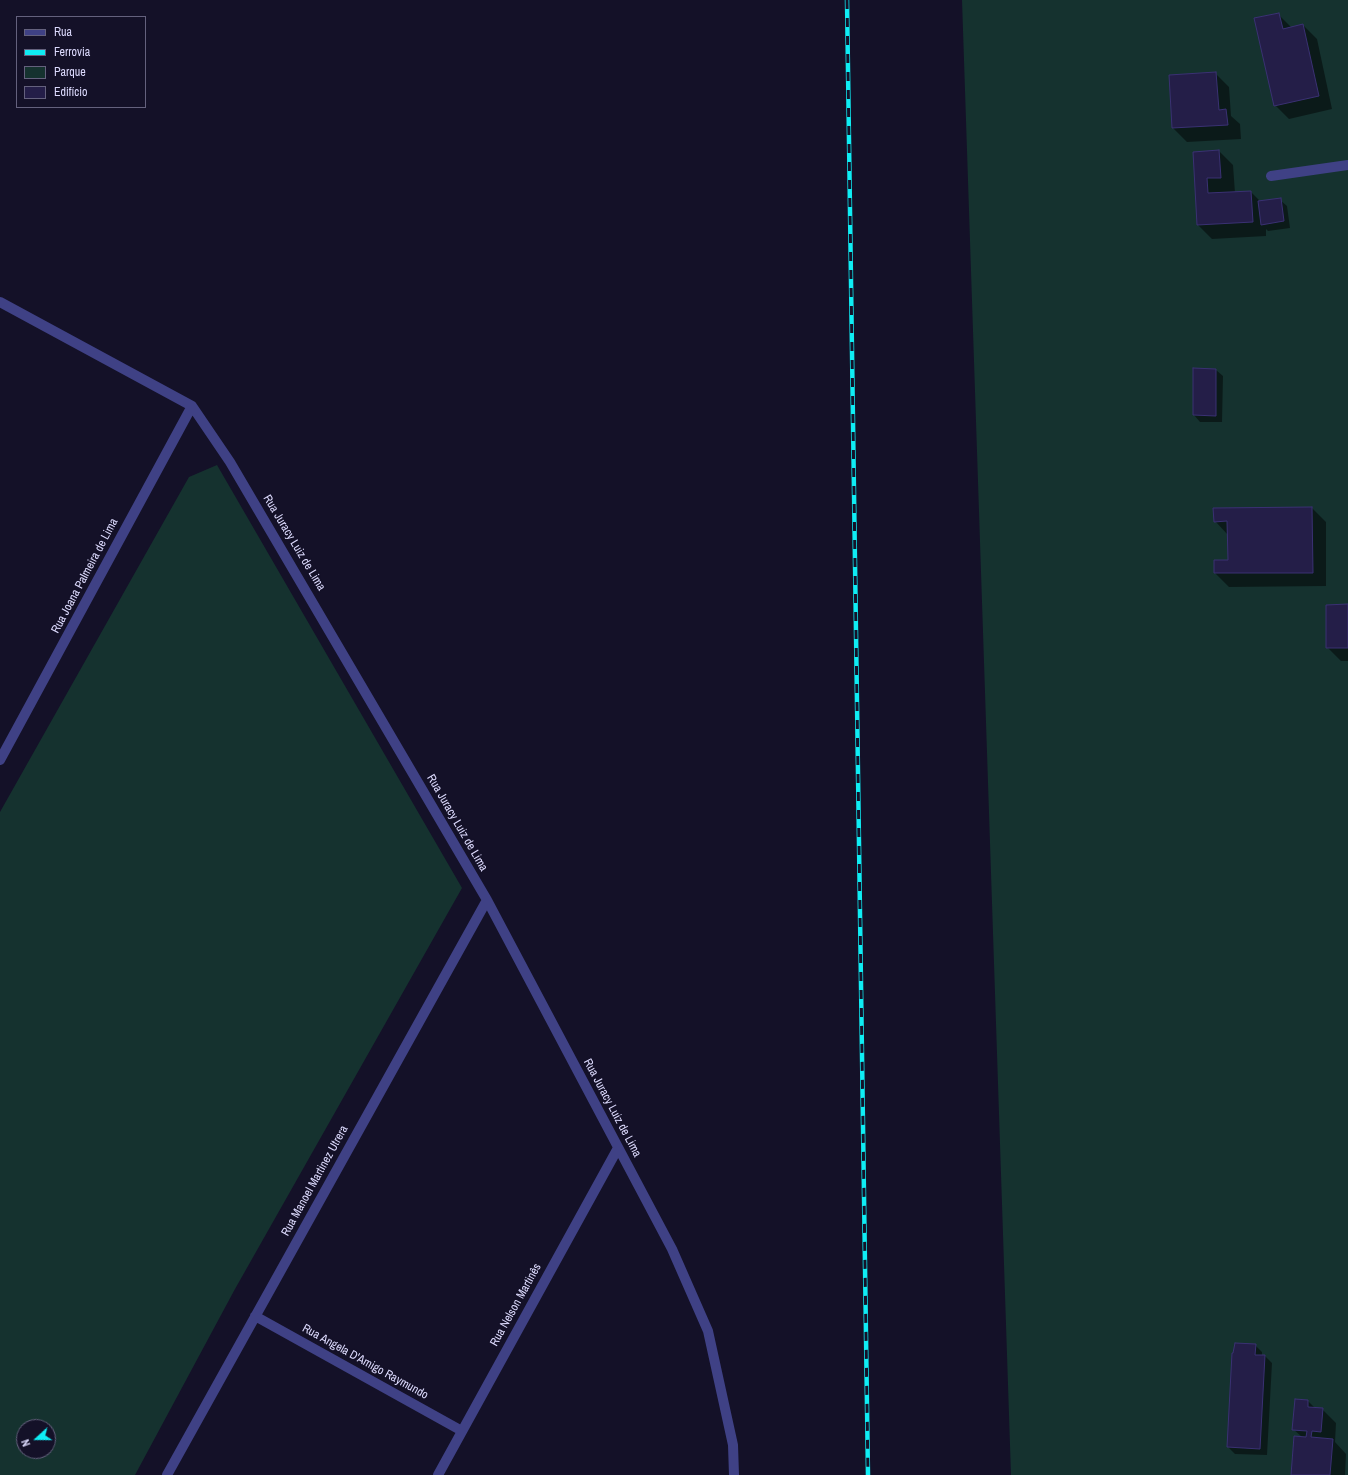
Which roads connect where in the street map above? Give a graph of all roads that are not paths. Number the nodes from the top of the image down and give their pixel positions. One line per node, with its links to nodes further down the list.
1 (1348, 164): 2 (street)
2 (1272, 176)
3 (0, 302): 4 (street, Rua Juracy Luiz de Lima)
4 (192, 406): 5 (street, Rua Joana Palmeira de Lima); 6 (street, Rua Juracy Luiz de Lima)
5 (0, 760)
6 (487, 900): 7 (street, Rua Juracy Luiz de Lima); 8 (street, Rua Manoel Martinez Utrera)
7 (618, 1148): 9 (street, Rua Nelson Martinês); 12 (street, Rua Juracy Luiz de Lima)
8 (254, 1316): 9 (street, Rua Angela D'Amigo Raymundo); 10 (street, Rua Manoel Martinez Utrera)
9 (462, 1431): 11 (street, Rua Nelson Martinês)
10 (167, 1475)
11 (438, 1475)
12 (734, 1475)

